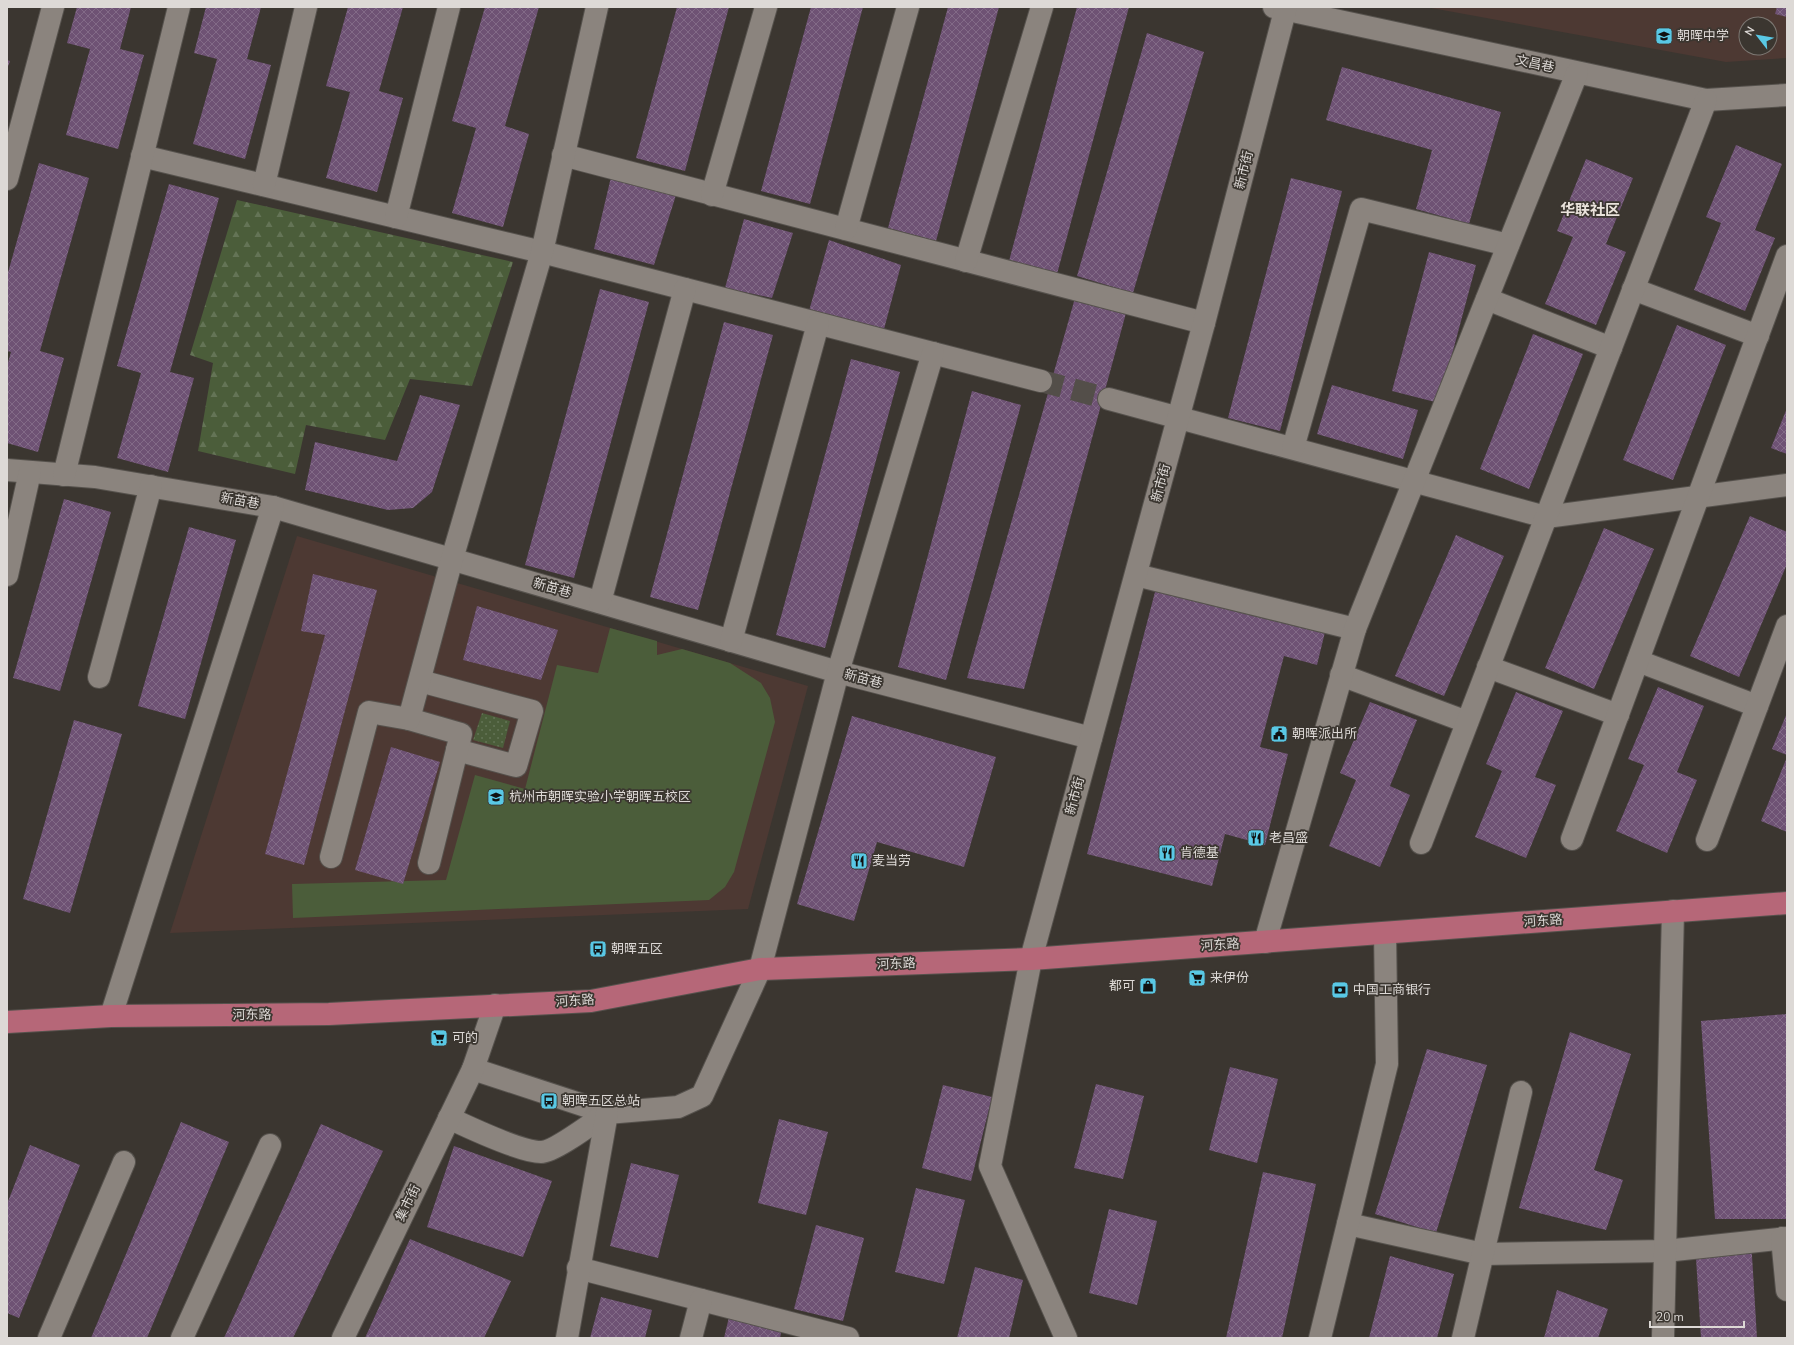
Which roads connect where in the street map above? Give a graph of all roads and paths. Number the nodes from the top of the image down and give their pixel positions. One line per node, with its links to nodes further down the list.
1 (53, 7): 15 (street)
2 (178, 7): 14 (street)
3 (306, 7): 16 (street)
4 (449, 7): 18 (street)
5 (597, 7): 13 (street)
6 (766, 7): 17 (street)
7 (908, 7): 19 (street)
8 (1042, 7): 22 (street)
9 (1282, 8): 10 (street, 文昌巷); 27 (street, 新市街)
10 (1577, 73): 12 (street, 文昌巷); 20 (street)
11 (1787, 95): 12 (street, 文昌巷)
12 (1706, 100): 25 (street)
13 (563, 155): 17 (street); 21 (street)
14 (142, 156): 16 (street); 38 (street)
15 (7, 179)
16 (264, 185): 18 (street)
17 (712, 195): 19 (street)
18 (396, 217): 21 (street)
19 (846, 229): 22 (street)
20 (1508, 245): 26 (street); 35 (street)
21 (542, 252): 24 (street); 45 (street)
22 (966, 261): 27 (street)
23 (1785, 270): 29 (street)
24 (685, 288): 28 (street); 48 (street)
25 (1634, 289): 29 (street); 30 (street)
26 (1487, 300): 30 (street); 39 (street)
27 (1204, 323): 34 (street, 新市街)
28 (818, 324): 31 (street); 51 (street)
29 (1758, 336): 42 (street)
30 (1611, 348): 44 (street)
31 (933, 353): 32 (street); 55 (street)
32 (1041, 381)
33 (1109, 399): 34 (street)
34 (1179, 417): 35 (street); 47 (street, 新市街)
35 (1292, 448): 39 (street)
36 (7, 470): 37 (street, 新苗巷)
37 (30, 472): 38 (street, 新苗巷); 46 (street)
38 (64, 475): 41 (street, 新苗巷)
39 (1414, 481): 44 (street); 50 (street)
40 (1787, 485): 42 (street)
41 (151, 486): 43 (street, 新苗巷); 57 (street)
42 (1698, 497): 44 (street); 53 (street)
43 (273, 506): 45 (street, 新苗巷); 77 (street)
44 (1546, 516): 54 (street)
45 (452, 559): 48 (street, 新苗巷); 58 (street)
46 (7, 575)
47 (1136, 575): 50 (street); 63 (street, 新市街)
48 (600, 602): 51 (street, 新苗巷)
49 (1787, 626): 52 (street)
50 (1355, 629): 56 (street)
51 (731, 641): 55 (street, 新苗巷)
52 (1783, 650): 59 (street)
53 (1638, 661): 59 (street); 60 (street)
54 (1488, 667): 60 (street); 62 (street)
55 (838, 672): 63 (street, 新苗巷); 75 (street)
56 (1341, 675): 62 (street); 73 (street)
57 (99, 677)
58 (420, 681): 61 (street); 64 (street)
59 (1757, 706): 66 (street)
60 (1618, 715): 65 (street)
61 (409, 720): 64 (street); 68 (street)
62 (1467, 722): 67 (street)
63 (1091, 738): 74 (street, 新市街)
64 (457, 750): 69 (street)
65 (1572, 839)
66 (1706, 840)
67 (1421, 843)
68 (331, 857)
69 (428, 863)
70 (1787, 902): 71 (main road, 河东路)
71 (1673, 911): 72 (main road, 河东路); 87 (street)
72 (1385, 933): 73 (main road, 河东路); 85 (street)
73 (1265, 942): 74 (main road, 河东路)
74 (1031, 959): 75 (main road, 河东路); 98 (street, 新市街)
75 (760, 969): 76 (main road, 河东路); 81 (street)
76 (495, 1005): 77 (main road, 河东路); 79 (street, 集市街)
77 (111, 1016): 78 (main road, 河东路)
78 (7, 1022)
79 (472, 1069): 81 (street); 82 (street, 集市街)
80 (1521, 1092): 88 (street)
81 (607, 1113): 82 (street); 89 (street)
82 (449, 1118): 95 (street, 集市街)
83 (270, 1145): 94 (street)
84 (124, 1162): 93 (street)
85 (1348, 1224): 88 (street); 99 (street)
86 (1785, 1238): 87 (street); 90 (street)
87 (1665, 1251): 88 (street); 101 (street)
88 (1483, 1254): 100 (street)
89 (578, 1268): 91 (street); 96 (street)
90 (1787, 1290)
91 (701, 1300): 92 (street); 97 (street)
92 (836, 1337)
93 (49, 1338)
94 (182, 1338)
95 (343, 1338)
96 (567, 1338)
97 (691, 1338)
98 (1066, 1338)
99 (1320, 1338)
100 (1463, 1338)
101 (1663, 1338)

